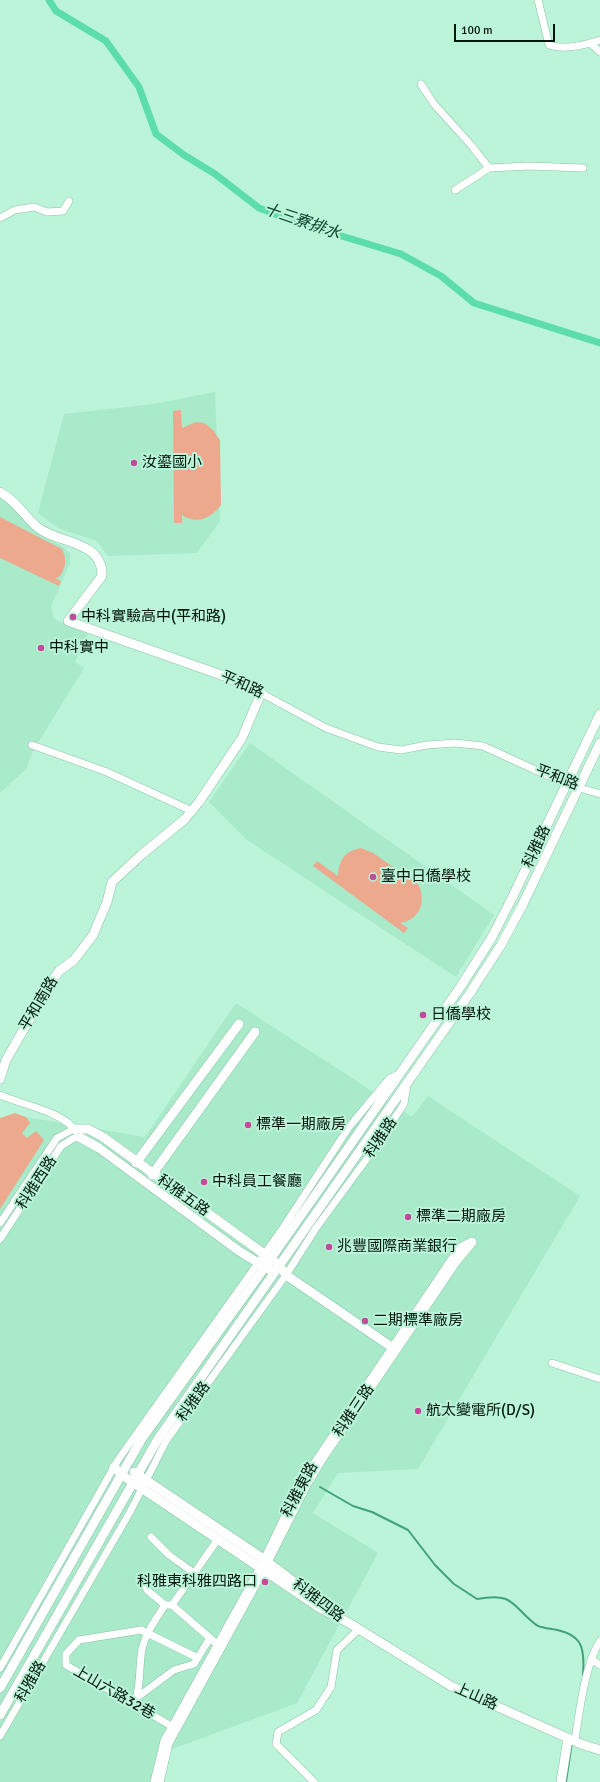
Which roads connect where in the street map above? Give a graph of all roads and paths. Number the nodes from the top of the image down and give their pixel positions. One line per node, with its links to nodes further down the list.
1 (538, 0): 3 (street)
2 (600, 40): 3 (street)
3 (590, 43): 4 (street)
4 (600, 52)
5 (421, 84): 6 (street)
6 (488, 168): 7 (street); 8 (street)
7 (583, 168)
8 (456, 190)
9 (69, 201): 10 (street)
10 (0, 218)
11 (0, 492): 12 (street, 平和路)
12 (261, 693): 16 (street, 平和路); 19 (street, 平和南路)
13 (600, 714): 16 (street, 科雅路)
14 (600, 743): 17 (street, 科雅路)
15 (32, 745): 19 (street)
16 (566, 784): 17 (street, 平和路); 31 (street, 科雅路)
17 (578, 787): 18 (street, 平和路); 23 (street, 科雅路)
18 (600, 794)
19 (192, 811): 22 (street, 平和南路)
20 (239, 1024): 27 (street)
21 (255, 1032): 28 (street)
22 (0, 1079)
23 (407, 1083): 33 (street, 科雅路); 34 (street, 科雅路)
24 (0, 1095): 25 (street)
25 (74, 1129): 26 (street); 27 (street, 科雅五路); 29 (street, 科雅西路)
26 (81, 1138): 30 (street, 科雅西路); 32 (street, 科雅五路)
27 (136, 1163): 28 (street, 科雅五路)
28 (152, 1175): 31 (street, 科雅五路)
29 (0, 1223)
30 (0, 1239)
31 (267, 1256): 32 (street, 科雅路); 33 (street, 科雅五路)
32 (261, 1265): 33 (street, 科雅五路); 38 (street, 科雅路); 39 (street, 科雅路)
33 (276, 1269): 34 (street, 科雅五路); 40 (street, 科雅路)
34 (286, 1275): 35 (street, 科雅五路); 40 (street, 科雅路)
35 (394, 1349): 35 (street, 科雅三路); 43 (street, 科雅三路)
36 (552, 1363): 37 (street)
37 (600, 1378)
38 (114, 1466): 39 (street, 科雅四路); 56 (street, 科雅路)
39 (124, 1471): 40 (street, 科雅四路); 57 (street, 科雅路)
40 (139, 1481): 42 (street, 科雅四路); 43 (street, 科雅四路); 59 (street, 科雅路); 61 (street, 科雅路)
41 (151, 1537): 44 (street)
42 (218, 1539): 43 (street, 科雅四路); 44 (street)
43 (264, 1565): 47 (street, 科雅四路); 52 (street); 65 (street)
44 (194, 1573): 46 (street)
45 (148, 1577): 46 (street)
46 (169, 1605): 49 (street); 50 (street)
47 (348, 1623): 48 (street, 上山路)
48 (359, 1629): 62 (street, 上山路); 66 (street)
49 (147, 1632): 53 (street, 上山六路32巷); 58 (street); 58 (street, 上山六路32巷)
50 (210, 1638): 52 (street); 53 (street)
51 (600, 1640): 54 (street)
52 (218, 1645): 60 (street)
53 (198, 1658): 58 (street)
54 (591, 1659): 55 (street); 62 (street)
55 (600, 1665)
56 (0, 1668)
57 (0, 1688)
58 (134, 1701): 60 (street, 上山六路32巷)
59 (0, 1715)
60 (173, 1727): 64 (street)
61 (0, 1736)
62 (572, 1740): 63 (street, 上山路); 67 (street)
63 (600, 1750)
64 (155, 1782)
65 (159, 1782)
66 (314, 1782)
67 (561, 1782)

